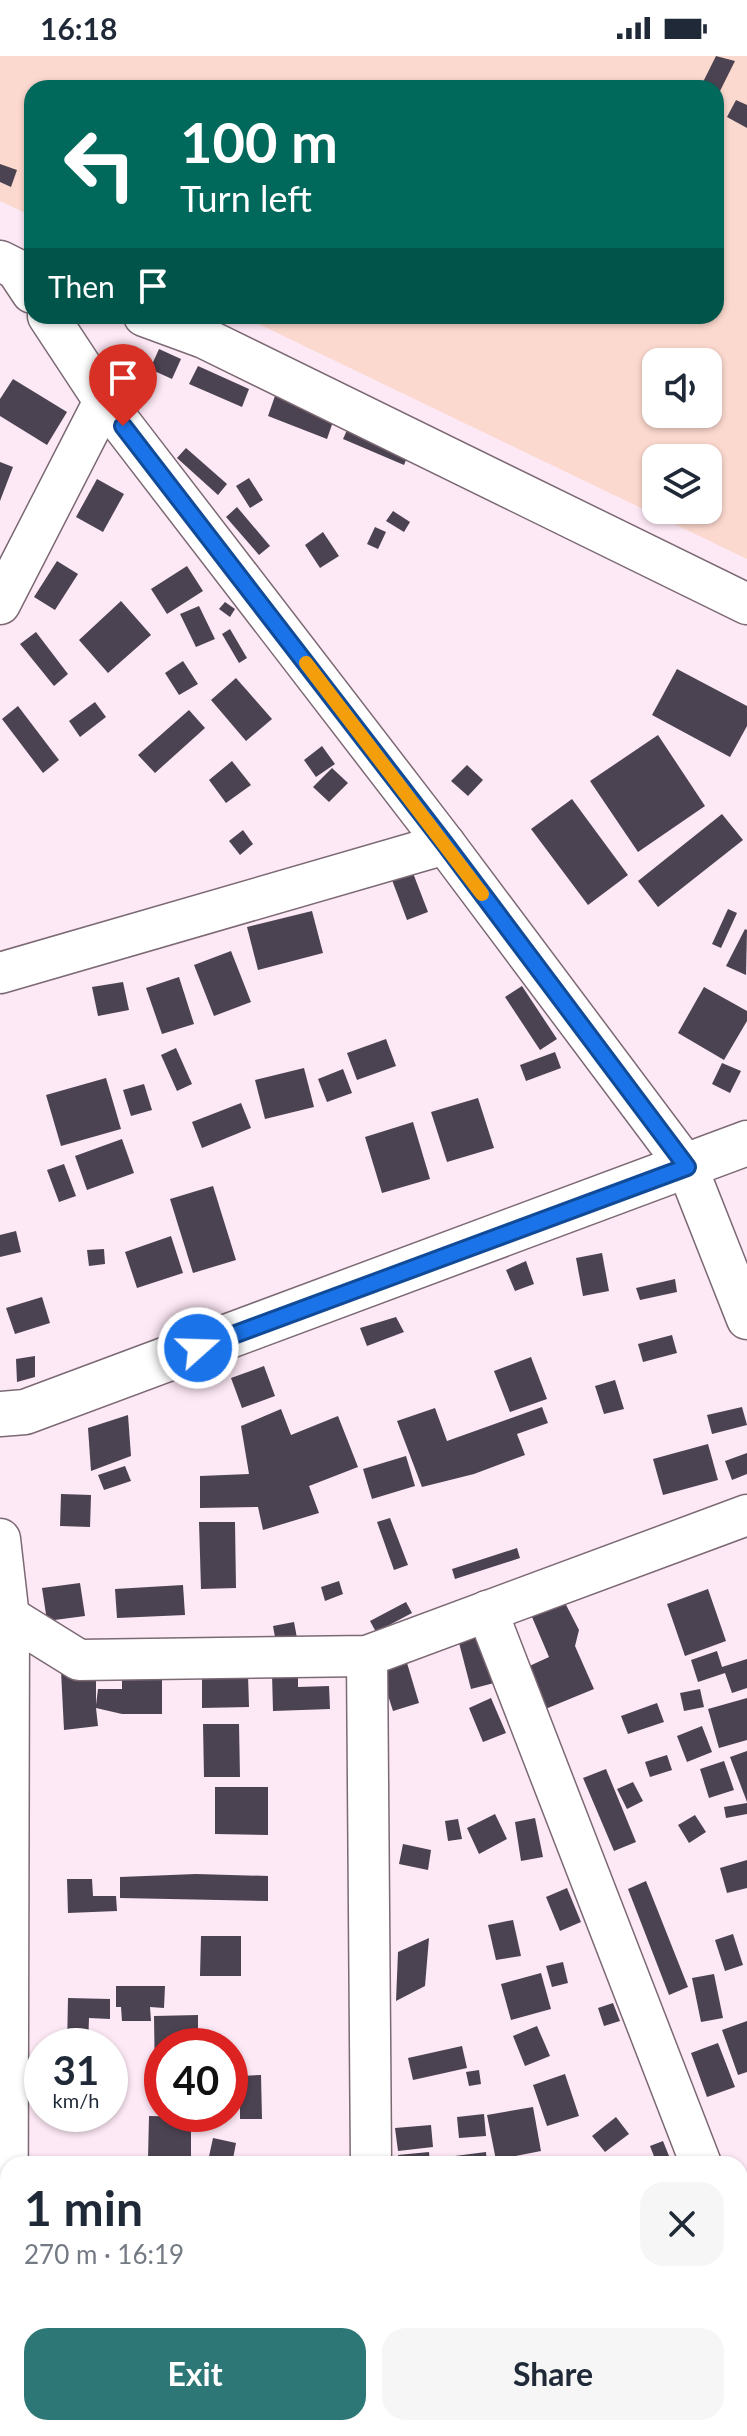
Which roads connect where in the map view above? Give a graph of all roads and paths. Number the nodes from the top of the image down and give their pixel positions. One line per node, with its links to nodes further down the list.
1 (53, 324): 3 (street)
2 (166, 324): 5 (street)
3 (104, 401): 4 (street); 6 (street)
4 (0, 604)
5 (747, 604)
6 (445, 844): 7 (street); 9 (street)
7 (0, 973)
8 (747, 1143): 9 (street)
9 (687, 1167): 10 (street); 11 (street)
10 (747, 1319)
11 (0, 1414)
12 (747, 1515): 14 (street)
13 (0, 1539): 15 (street)
14 (487, 1611): 16 (street); 19 (street)
15 (5, 1614): 16 (street); 17 (street)
16 (367, 1656): 18 (street)
17 (6, 2156)
18 (371, 2156)
19 (698, 2156)

